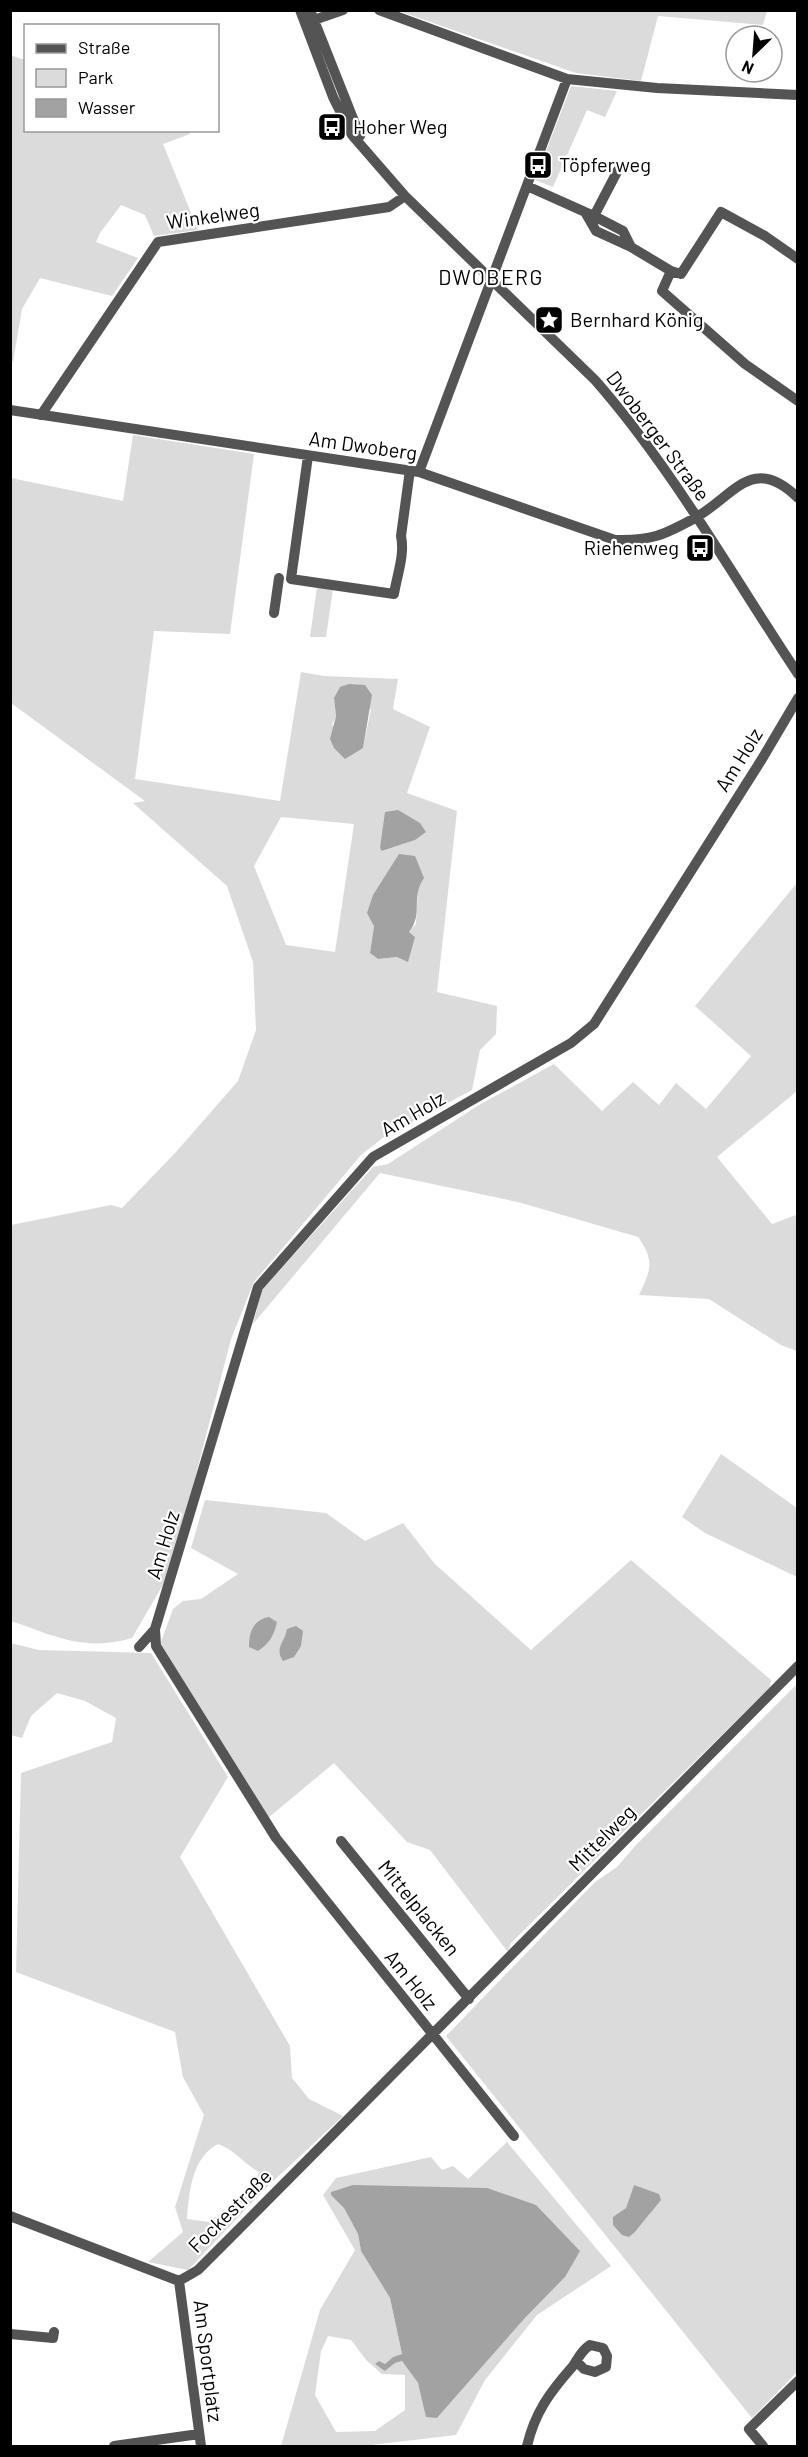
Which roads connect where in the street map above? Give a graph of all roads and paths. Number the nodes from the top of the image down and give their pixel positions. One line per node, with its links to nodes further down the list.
1 (300, 10): 4 (street, Dwoberger Straße)
2 (343, 10): 4 (street)
3 (379, 10): 5 (street)
4 (310, 18): 9 (street, Dwoberger Straße)
5 (567, 79): 6 (street); 8 (street)
6 (798, 95)
7 (618, 170): 10 (street)
8 (527, 186): 10 (street); 13 (street)
9 (405, 196): 13 (street, Dwoberger Straße); 16 (street, Winkelweg)
10 (589, 214): 12 (street)
11 (798, 259): 12 (street)
12 (671, 271): 14 (street)
13 (491, 278): 18 (street); 20 (street, Dwoberger Straße)
14 (798, 401)
15 (10, 410): 16 (street, Am Dwoberg)
16 (41, 415): 17 (street, Am Dwoberg)
17 (308, 456): 18 (street, Am Dwoberg); 21 (street)
18 (415, 471): 20 (street, Am Dwoberg); 21 (street)
19 (798, 498): 20 (street, Am Dwoberg)
20 (697, 517): 23 (street, Dwoberger Straße)
21 (291, 579): 22 (street)
22 (274, 613)
23 (797, 673)
24 (798, 698): 25 (street, Am Holz)
25 (155, 1629): 26 (street, Am Holz); 30 (street, Am Holz)
26 (139, 1647)
27 (798, 1666): 29 (street, Mittelweg)
28 (341, 1841): 29 (street, Mittelplacken)
29 (468, 1999): 30 (street, Mittelweg)
30 (432, 2036): 31 (street, Am Holz); 33 (street, Fockestraße)
31 (514, 2136)
32 (10, 2216): 33 (street)
33 (179, 2281): 38 (street, Am Sportplatz)
34 (54, 2332): 35 (street)
35 (10, 2334)
36 (576, 2361): 41 (street)
37 (798, 2381): 42 (street)
38 (199, 2434): 39 (street); 40 (street, Am Sportplatz)
39 (114, 2446)
40 (201, 2446)
41 (527, 2446)
42 (763, 2446)

